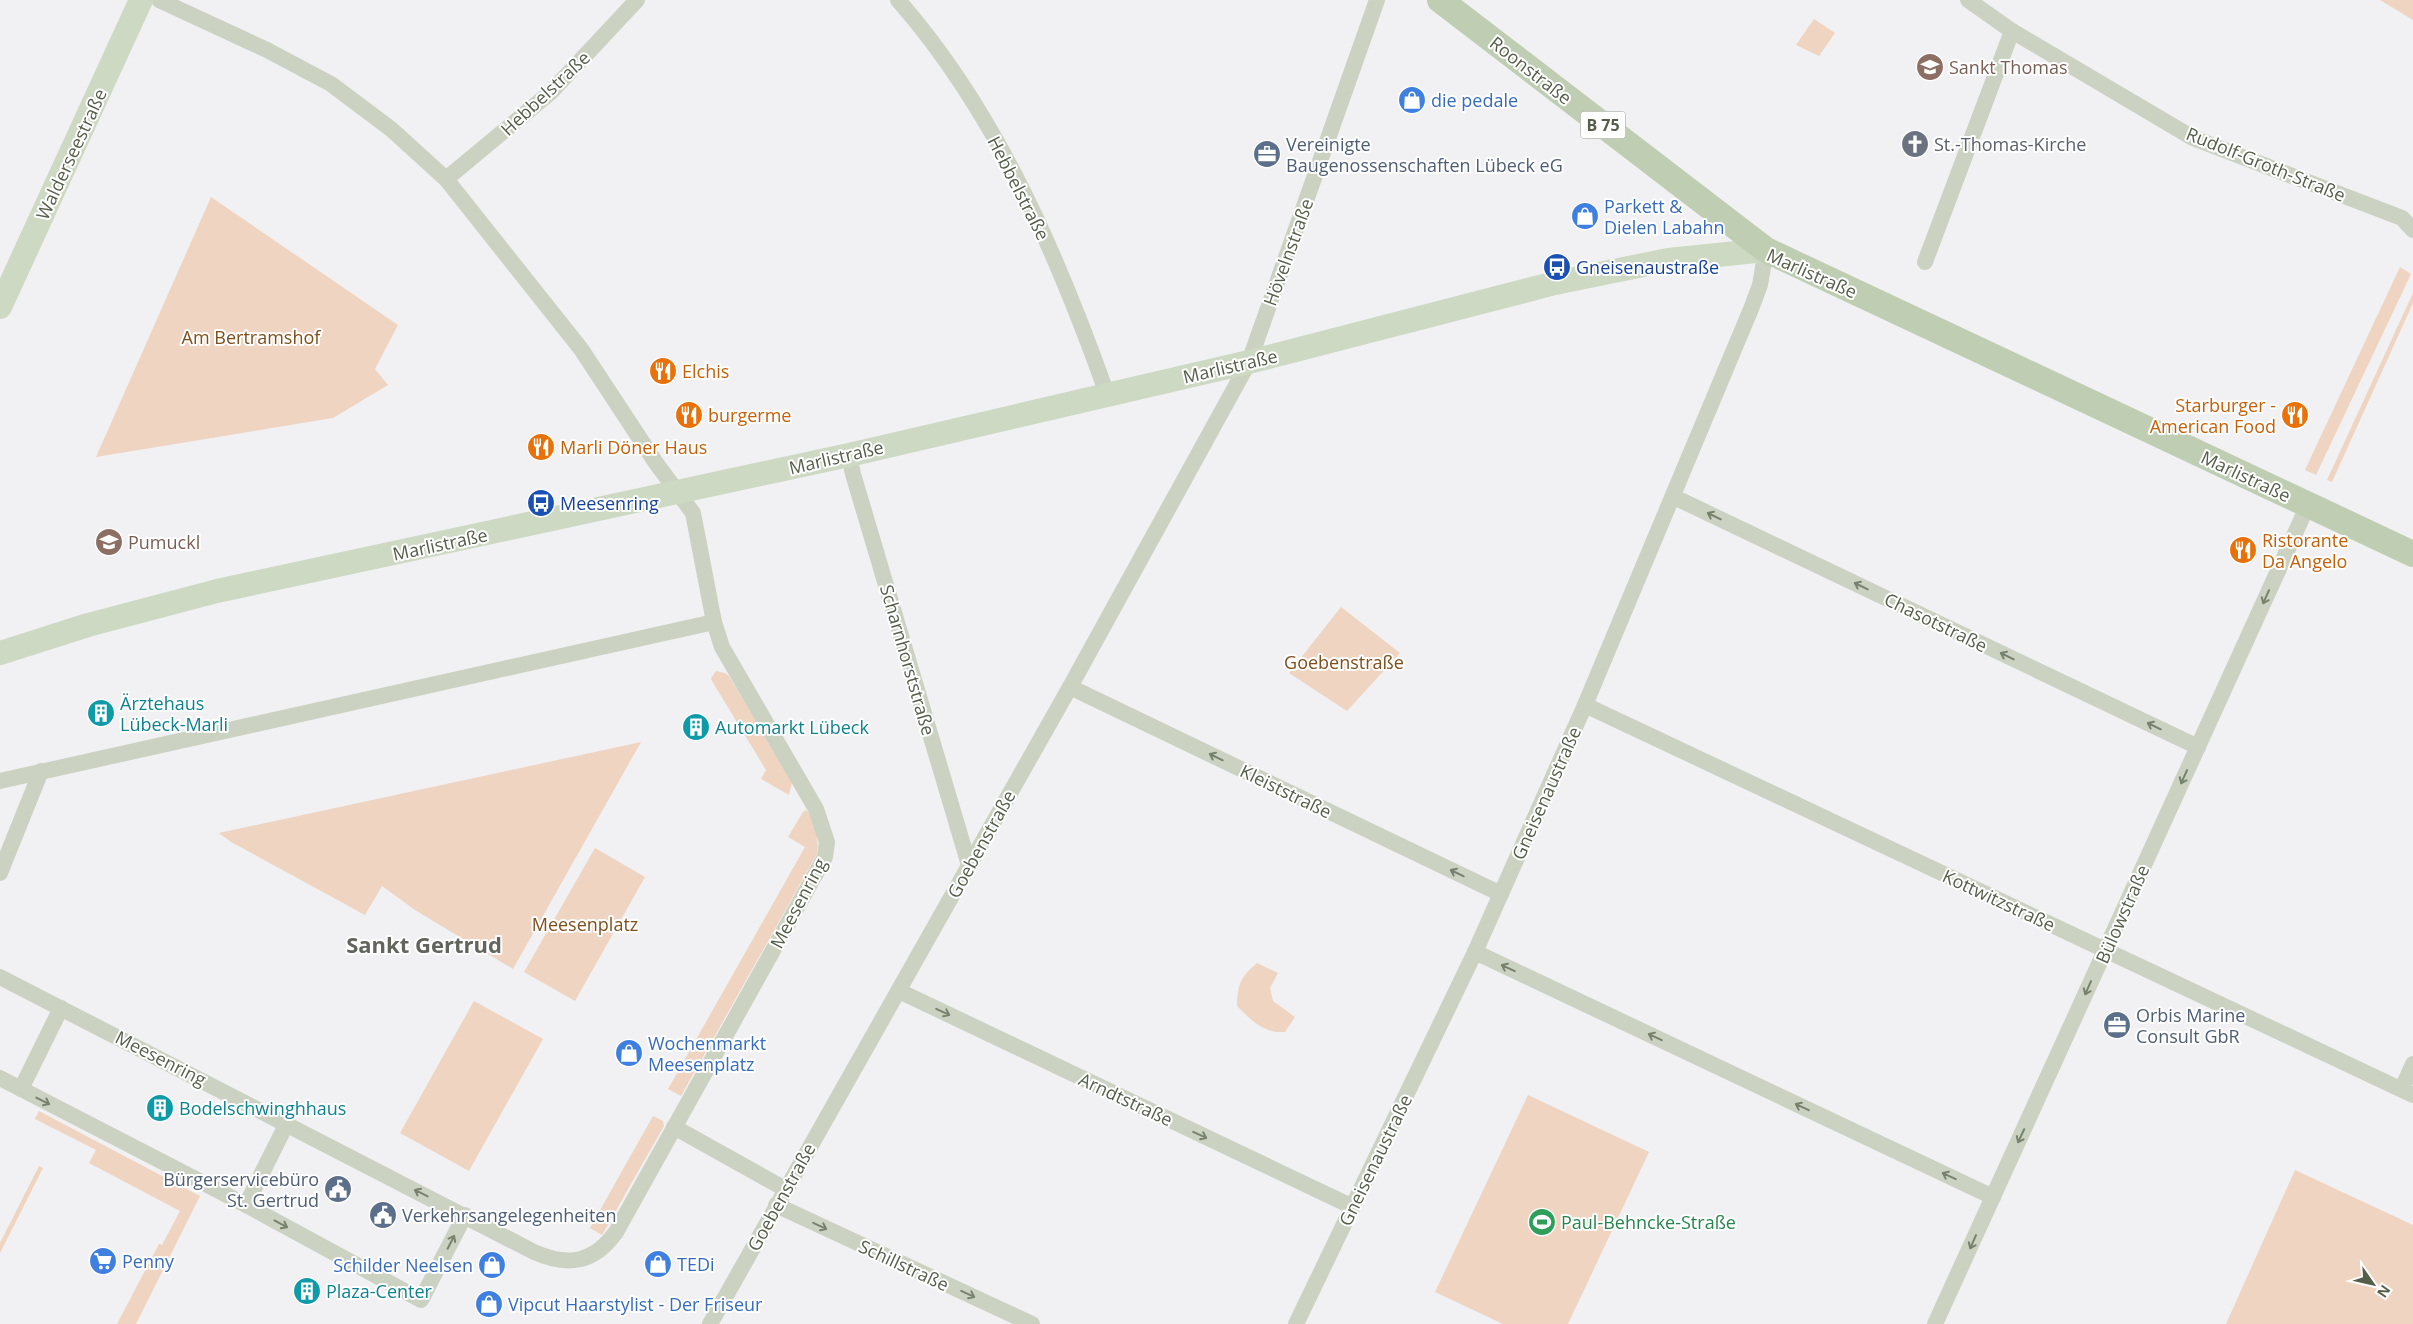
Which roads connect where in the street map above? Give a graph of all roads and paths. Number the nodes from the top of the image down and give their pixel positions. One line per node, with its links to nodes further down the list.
1 (141, 0): 13 (main road, Walderseestraße)
2 (159, 0): 9 (street)
3 (637, 0): 9 (street, Hebbelstraße)
4 (898, 0): 15 (street, Hebbelstraße)
5 (1377, 0): 14 (street, Hövelnstraße)
6 (1440, 0): 11 (main road, Roonstraße / B 75)
7 (1968, 0): 8 (street, Rudolf-Groth-Straße)
8 (2012, 31): 10 (street, Rudolf-Groth-Straße); 12 (street)
9 (446, 179): 17 (street)
10 (2413, 230)
11 (1766, 250): 14 (main road, Marlistraße); 18 (street, Gneisenaustraße); 19 (main road, Marlistraße / B 75)
12 (1925, 262)
13 (0, 307)
14 (1249, 362): 15 (main road, Marlistraße); 23 (street, Goebenstraße)
15 (1107, 394): 16 (main road, Marlistraße)
16 (849, 455): 17 (main road, Marlistraße); 28 (street, Scharnhorststraße)
17 (678, 492): 21 (street, Meesenring); 22 (main road, Marlistraße)
18 (1674, 497): 24 (street, Gneisenaustraße); 25 (street, Chasotstraße, one-way to 18)
19 (2308, 505): 20 (main road, Marlistraße / B 75); 25 (street, Bülowstraße, one-way to 25)
20 (2413, 554)
21 (714, 622): 26 (street); 41 (street, Meesenring)
22 (0, 653)
23 (1070, 687): 28 (street, Goebenstraße); 30 (street, Kleiststraße, one-way to 23)
24 (1585, 705): 30 (street, Gneisenaustraße); 31 (street, Kottwitzstraße)
25 (2198, 748): 31 (street, Bülowstraße, one-way to 31)
26 (41, 771): 27 (street); 29 (street)
27 (0, 781)
28 (969, 865): 34 (street, Goebenstraße)
29 (0, 873)
30 (1501, 894): 32 (street, Gneisenaustraße)
31 (2106, 950): 39 (street, Kottwitzstraße); 43 (street, Bülowstraße, one-way to 43)
32 (1476, 952): 43 (street, one-way to 32); 46 (street, Gneisenaustraße)
33 (0, 978): 35 (street, Meesenring)
34 (899, 991): 42 (street, Goebenstraße); 46 (street, Arndtstraße, one-way to 46)
35 (61, 1008): 38 (street); 40 (street, Meesenring)
36 (2413, 1064): 39 (street)
37 (0, 1078): 38 (street)
38 (21, 1089): 44 (street, one-way to 44)
39 (2407, 1092)
40 (287, 1123): 44 (street); 47 (street, Meesenring, one-way to 40)
41 (674, 1127): 42 (street); 47 (street, Meesenring)
42 (785, 1189): 45 (street, Goebenstraße)
43 (1993, 1197): 51 (street, Bülowstraße, one-way to 51)
44 (246, 1205): 47 (street, one-way to 47)
45 (776, 1205): 48 (street, Goebenstraße); 49 (street, Schillstraße, one-way to 49)
46 (1353, 1207): 50 (street, Gneisenaustraße)
47 (465, 1215)
48 (710, 1324)
49 (1032, 1324)
50 (1296, 1324)
51 (1936, 1324)

